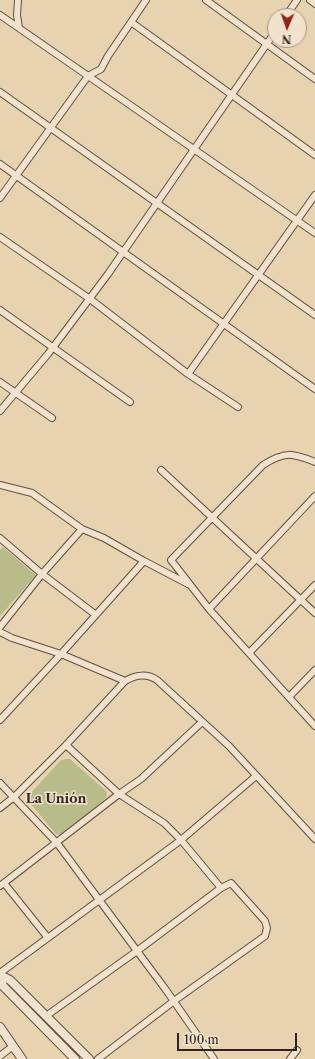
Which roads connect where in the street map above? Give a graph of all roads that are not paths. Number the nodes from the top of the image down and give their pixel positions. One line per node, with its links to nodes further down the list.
1 (18, 0): 8 (street)
2 (146, 0): 7 (street)
3 (206, 0): 9 (street)
4 (310, 0): 5 (street)
5 (315, 4)
6 (0, 15): 8 (street)
7 (131, 22): 11 (street); 14 (street)
8 (18, 28): 11 (street)
9 (267, 44): 14 (street)
10 (272, 48): 12 (street)
11 (88, 76): 15 (street); 16 (street)
12 (315, 79)
13 (0, 92): 15 (street)
14 (232, 95): 16 (street); 17 (street)
15 (50, 128): 19 (street); 22 (street)
16 (194, 150): 22 (street); 23 (street)
17 (315, 155)
18 (0, 164): 19 (street)
19 (16, 176): 21 (street); 26 (street)
20 (315, 195): 23 (street)
21 (0, 198)
22 (157, 203): 26 (street); 27 (street)
23 (297, 221): 24 (street); 27 (street)
24 (315, 233)
25 (0, 237): 28 (street)
26 (123, 252): 28 (street); 31 (street)
27 (258, 275): 30 (street); 31 (street)
28 (90, 299): 32 (street); 33 (street)
29 (0, 310): 32 (street)
30 (315, 315)
31 (224, 324): 33 (street); 35 (street)
32 (53, 348): 36 (street); 37 (street)
33 (188, 374): 38 (street)
34 (0, 382): 36 (street)
35 (315, 390)
36 (15, 393): 39 (street); 40 (street)
37 (130, 402)
38 (238, 407)
39 (0, 411)
40 (52, 418)
41 (315, 462): 45 (street)
42 (161, 470): 45 (street)
43 (0, 485): 46 (street)
44 (315, 496): 48 (street)
45 (213, 518): 48 (street); 52 (street)
46 (82, 529): 49 (street); 50 (street)
47 (1, 541): 50 (street)
48 (256, 558): 53 (street); 54 (street)
49 (144, 561): 52 (street); 56 (street)
50 (42, 574): 56 (street); 57 (street)
51 (315, 585): 53 (street)
52 (192, 587): 54 (street)
53 (301, 600): 55 (street); 59 (street)
54 (209, 608): 59 (street)
55 (315, 613)
56 (96, 615): 60 (street)
57 (0, 626)
58 (0, 632): 60 (street)
59 (249, 653): 63 (street)
60 (61, 654): 62 (street); 64 (street)
61 (315, 670): 63 (street)
62 (125, 681): 65 (street); 67 (street)
63 (289, 697): 66 (street)
64 (0, 720)
65 (202, 722): 68 (street); 70 (street)
66 (315, 726)
67 (66, 745): 70 (street); 71 (street)
68 (256, 776): 73 (street); 74 (street)
69 (0, 783): 71 (street)
70 (119, 794): 74 (street); 75 (street)
71 (14, 798): 72 (street); 75 (street)
72 (0, 808)
73 (315, 839)
74 (181, 840): 77 (street); 78 (street)
75 (57, 842): 76 (street); 78 (street)
76 (2, 884): 79 (street)
77 (221, 888): 80 (street); 83 (street)
78 (100, 900): 79 (street); 80 (street)
79 (48, 938): 81 (street)
80 (137, 951): 83 (street); 84 (street)
81 (0, 974): 84 (street)
82 (0, 979): 91 (street)
83 (174, 1001): 89 (street); 93 (street)
84 (46, 1016): 92 (street)
85 (0, 1027): 86 (street)
86 (13, 1046): 88 (street); 90 (street)
87 (298, 1050): 94 (street)
88 (0, 1056)
89 (211, 1058)
90 (22, 1059)
91 (75, 1059)
92 (90, 1059)
93 (98, 1059)
94 (290, 1059)

